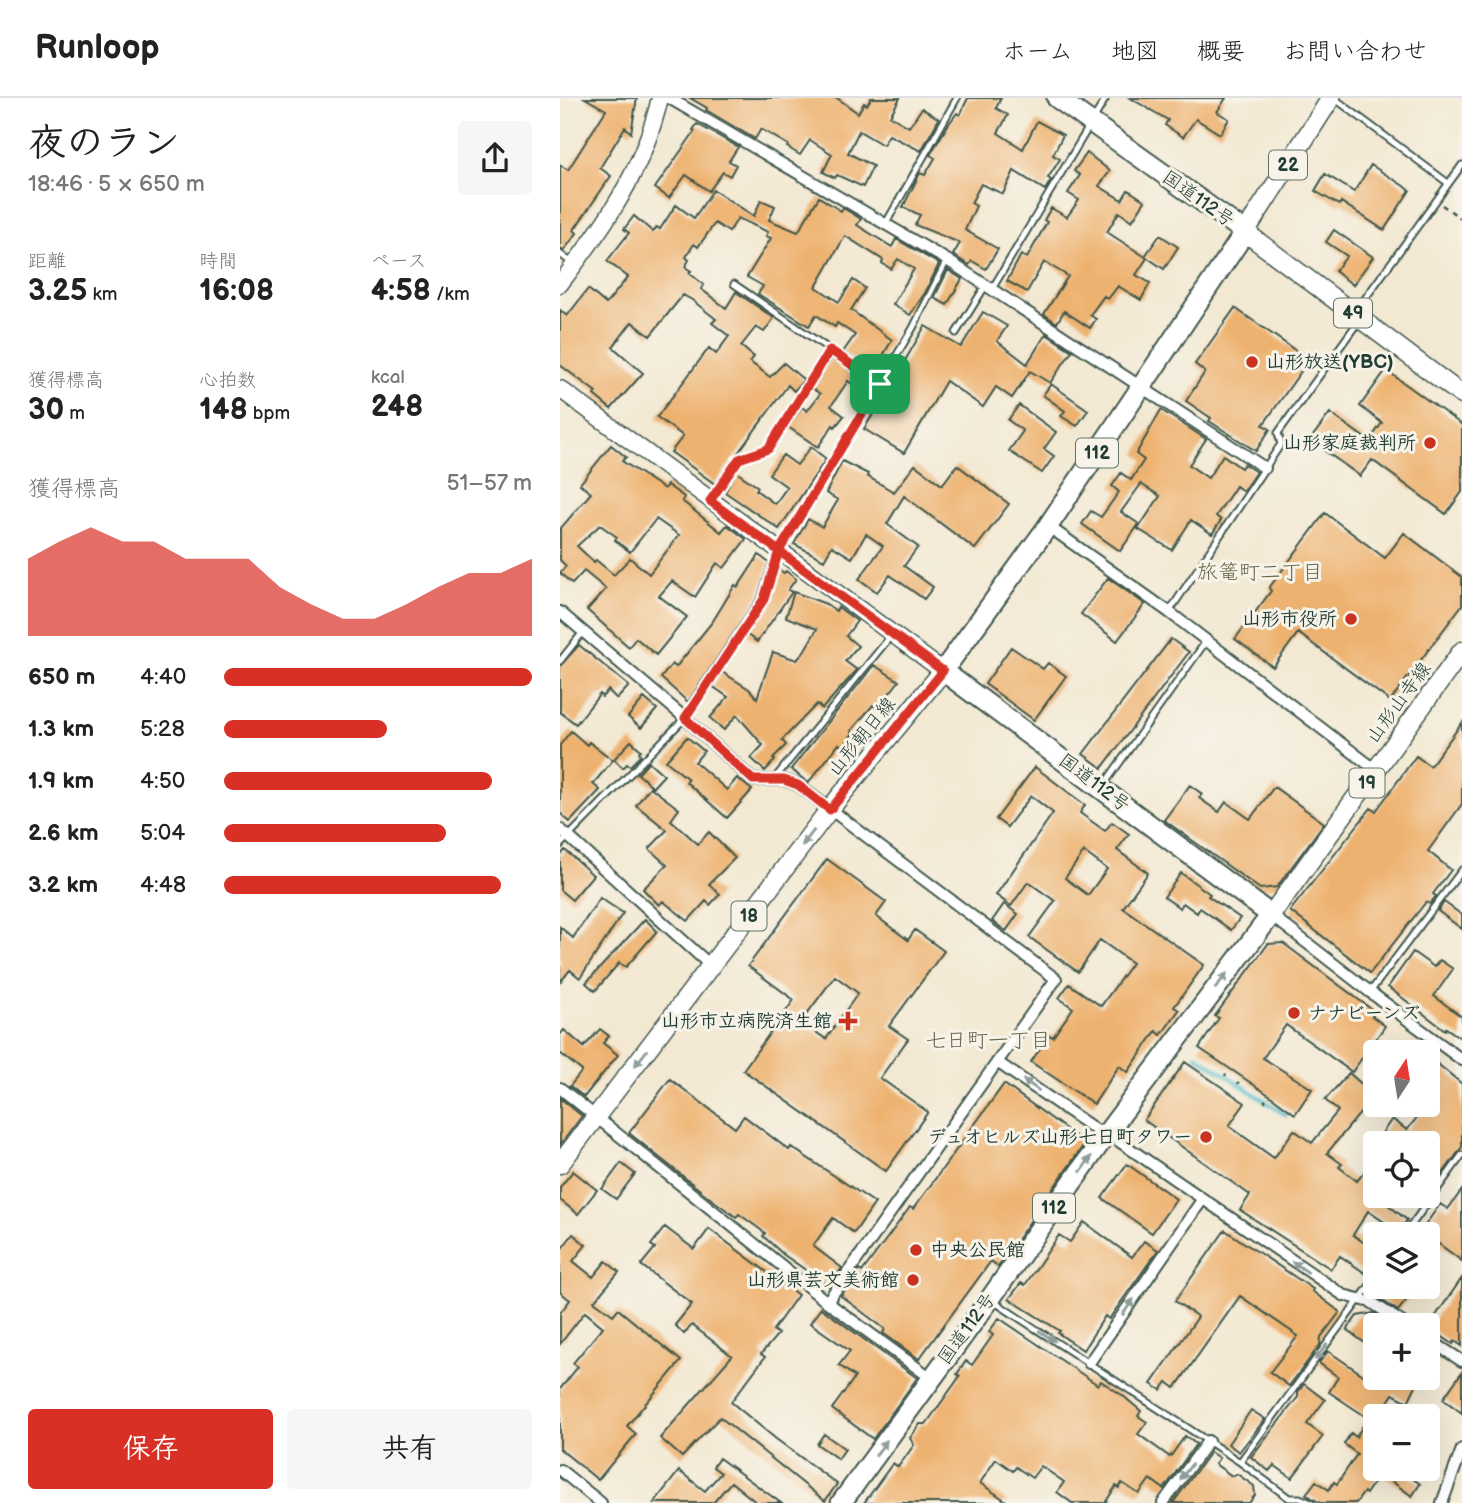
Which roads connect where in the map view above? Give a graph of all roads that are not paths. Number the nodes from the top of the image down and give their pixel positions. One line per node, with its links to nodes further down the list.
1 (660, 98): 14 (street)
2 (669, 98): 10 (street)
3 (957, 98): 10 (lane)
4 (1057, 98): 7 (highway, 国道112号)
5 (1106, 98): 7 (lane)
6 (1332, 98): 9 (lane); 11 (main road, 22)
7 (1091, 123): 11 (highway, 国道112号); 17 (lane)
8 (1462, 165): 9 (lane)
9 (1448, 183): 18 (lane)
10 (886, 223): 13 (street)
11 (1245, 232): 18 (main road, 49); 22 (highway, 国道112号 / 112)
12 (560, 254): 14 (lane)
13 (947, 260): 17 (street); 21 (lane)
14 (575, 264): 15 (street)
15 (560, 284)
16 (734, 284): 20 (lane)
17 (989, 287): 19 (lane); 22 (street)
18 (1357, 316): 24 (main road, 49); 25 (lane)
19 (956, 333)
20 (830, 350): 21 (lane); 26 (lane)
21 (880, 384): 28 (lane)
22 (1141, 388): 25 (street); 27 (highway, 国道112号 / 112)
23 (560, 389): 26 (street)
24 (1462, 395)
25 (1265, 468): 30 (lane)
26 (710, 501): 28 (street)
27 (1048, 526): 30 (street); 36 (highway, 国道112号 / 112)
28 (779, 551): 32 (street); 37 (lane)
29 (560, 612): 31 (street)
30 (1169, 612): 33 (street)
31 (583, 632): 35 (lane); 37 (street)
32 (892, 634): 36 (street); 39 (lane)
33 (1207, 640): 38 (street); 40 (lane)
34 (1462, 651): 38 (main road, 山形山寺線 / 19)
35 (560, 661)
36 (943, 671): 40 (highway, 国道112号); 41 (main road, 山形朝日線 / 18)
37 (685, 718): 39 (street); 42 (lane)
38 (1376, 770): 44 (main road, 山形山寺線 / 19)
39 (773, 780): 41 (street)
40 (1101, 788): 44 (highway, 国道112号)
41 (830, 810): 45 (main road, 山形朝日線 / 18, one-way to 45); 48 (street)
42 (563, 837): 45 (street)
43 (1462, 870): 46 (lane)
44 (1271, 915): 46 (street); 51 (highway, 国道112号 / 112, one-way to 44)
45 (711, 966): 50 (main road, 山形朝日線 / 18, one-way to 50)
46 (1370, 992): 47 (street)
47 (1462, 1060)
48 (996, 1062): 51 (street, one-way to 48); 59 (street)
49 (560, 1088): 50 (street)
50 (596, 1116): 53 (main road, 山形朝日線 / 18); 59 (street)
51 (1107, 1133): 54 (street); 57 (highway, 国道112号 / 112, one-way to 51)
52 (1462, 1155): 55 (lane)
53 (560, 1164)
54 (1202, 1200): 58 (street, one-way to 54); 63 (street, one-way to 54)
55 (1414, 1222)
56 (1363, 1295): 58 (lane)
57 (990, 1299): 63 (lane, one-way to 63); 64 (highway, 国道112号 / 112)
58 (1359, 1301): 60 (street); 67 (lane, one-way to 67)
59 (827, 1302): 64 (street)
60 (1388, 1313)
61 (1440, 1347): 62 (street)
62 (1462, 1361)
63 (1089, 1363): 65 (lane)
64 (931, 1378): 71 (highway, 国道112号 / 112, one-way to 64)
65 (1208, 1441): 67 (lane); 72 (street, one-way to 72)
66 (1462, 1448): 74 (street)
67 (1240, 1461): 69 (lane)
68 (560, 1470): 70 (street)
69 (1289, 1501): 73 (lane)
70 (601, 1503)
71 (841, 1503)
72 (1163, 1503)
73 (1311, 1503)
74 (1442, 1503)

